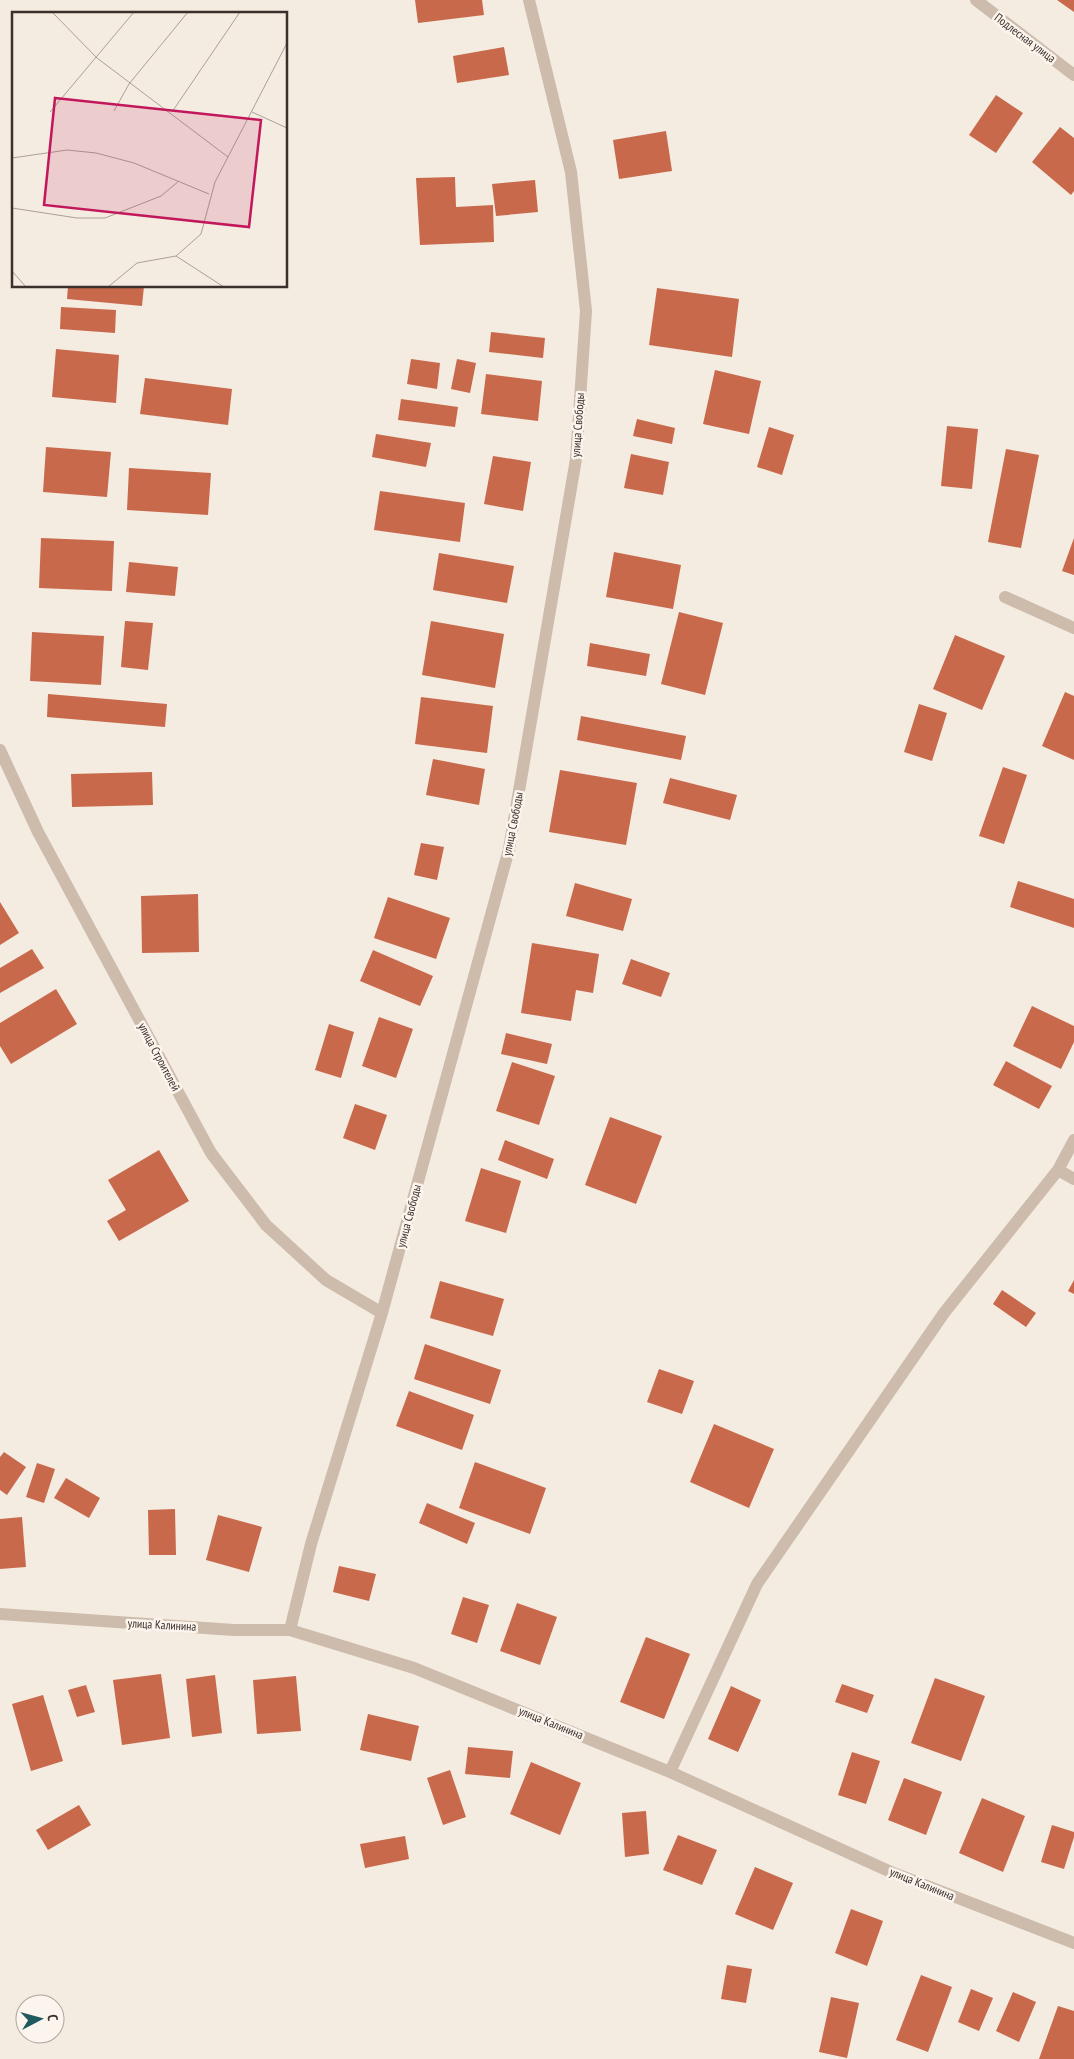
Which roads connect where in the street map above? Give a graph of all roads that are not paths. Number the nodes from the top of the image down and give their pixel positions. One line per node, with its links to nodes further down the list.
1 (529, 0): 10 (street, улица Свободы)
2 (976, 0): 3 (street, Подлесная улица)
3 (1074, 75)
4 (1004, 597): 5 (street)
5 (1074, 628)
6 (0, 750): 10 (street, улица Строителей)
7 (1074, 1140): 8 (street)
8 (1058, 1170): 9 (street); 13 (street)
9 (1074, 1179)
10 (382, 1313): 12 (street, улица Свободы)
11 (0, 1614): 12 (street, улица Калинина)
12 (290, 1630): 13 (street, улица Калинина)
13 (670, 1772): 14 (street, улица Калинина)
14 (1074, 1943)

